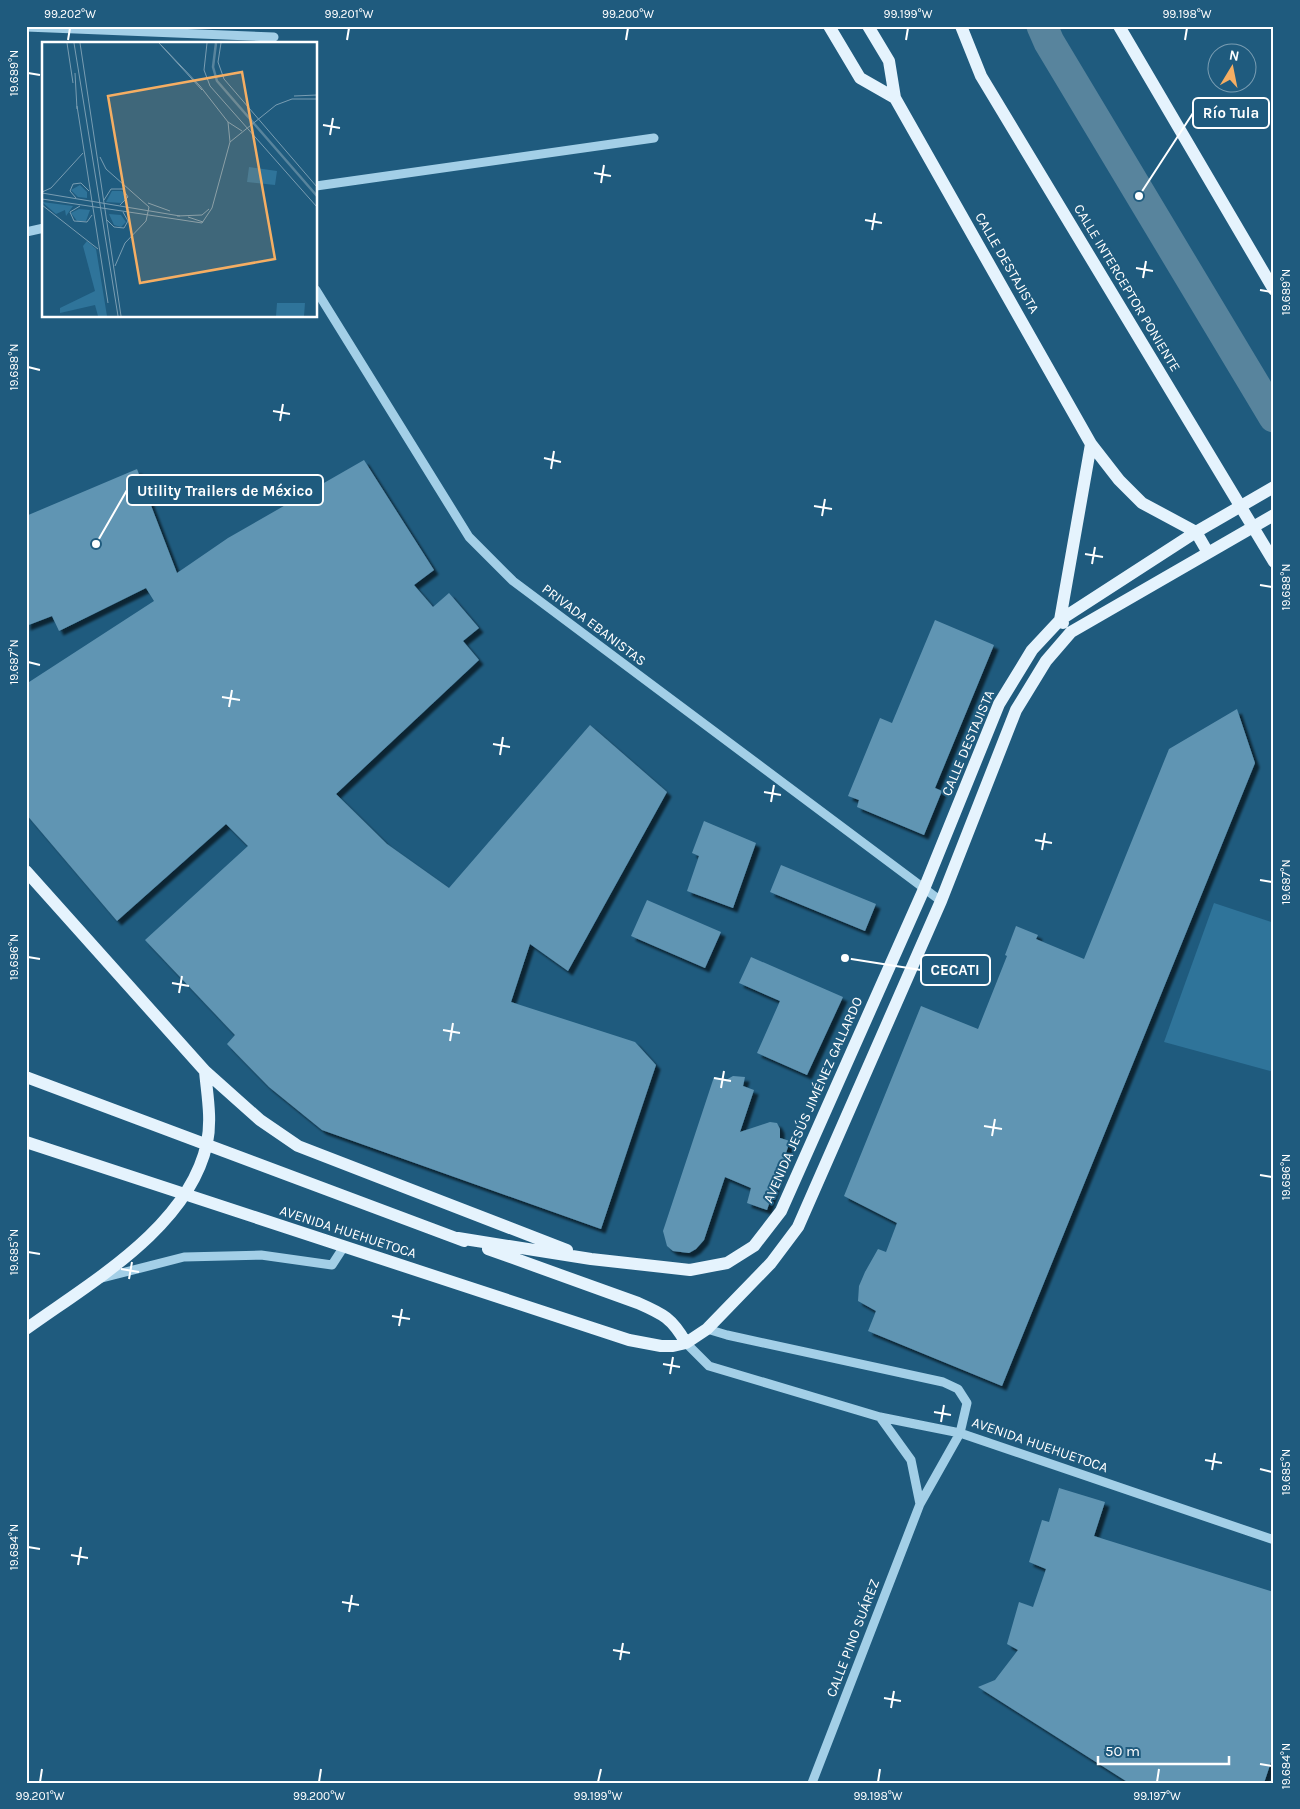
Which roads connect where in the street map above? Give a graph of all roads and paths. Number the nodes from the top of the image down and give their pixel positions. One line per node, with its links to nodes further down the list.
1 (26, 26): 6 (street)
2 (829, 26): 7 (main road)
3 (868, 26): 7 (main road, CALLE DESTAJISTA)
4 (961, 26): 16 (main road, CALLE INTERCEPTOR PONIENTE)
5 (1119, 26): 12 (main road)
6 (274, 37)
7 (895, 98): 14 (main road, CALLE DESTAJISTA)
8 (654, 138): 9 (street)
9 (318, 186)
10 (42, 228): 11 (street)
11 (26, 232)
12 (1274, 290)
13 (318, 293): 25 (street, PRIVADA EBANISTAS)
14 (1091, 444): 19 (main road, CALLE DESTAJISTA); 22 (main road)
15 (1274, 487): 16 (main road)
16 (1242, 506): 18 (main road, CALLE INTERCEPTOR PONIENTE); 19 (main road)
17 (1271, 516): 18 (main road)
18 (1252, 528): 20 (main road); 21 (main road, CALLE INTERCEPTOR PONIENTE)
19 (1196, 532): 20 (main road, CALLE DESTAJISTA); 22 (main road, CALLE DESTAJISTA)
20 (1208, 551): 23 (main road)
21 (1274, 562)
22 (1060, 620): 23 (main road); 25 (main road, CALLE DESTAJISTA)
23 (1071, 632): 26 (main road)
24 (26, 871): 27 (main road)
25 (924, 889): 26 (street, PRIVADA EBANISTAS); 34 (main road, AVENIDA JESÚS JIMÉNEZ GALLARDO)
26 (941, 901): 37 (main road)
27 (205, 1071): 30 (main road); 34 (main road)
28 (26, 1077): 30 (main road)
29 (26, 1142): 31 (main road, AVENIDA HUEHUETOCA)
30 (207, 1143): 31 (main road); 32 (main road)
31 (187, 1194): 33 (main road, AVENIDA HUEHUETOCA); 35 (main road)
32 (458, 1238): 34 (main road); 38 (main road)
33 (343, 1248): 35 (street); 38 (main road, AVENIDA HUEHUETOCA)
34 (590, 1259)
35 (94, 1280): 36 (main road)
36 (26, 1329)
37 (707, 1329): 38 (main road); 40 (street, CALLE PINO SUÁREZ)
38 (686, 1343): 39 (street, AVENIDA HUEHUETOCA)
39 (880, 1416): 40 (street, AVENIDA HUEHUETOCA); 41 (street)
40 (960, 1433): 41 (street, CALLE PINO SUÁREZ); 42 (street, AVENIDA HUEHUETOCA)
41 (920, 1504): 43 (street, CALLE PINO SUÁREZ)
42 (1274, 1540)
43 (812, 1783)

